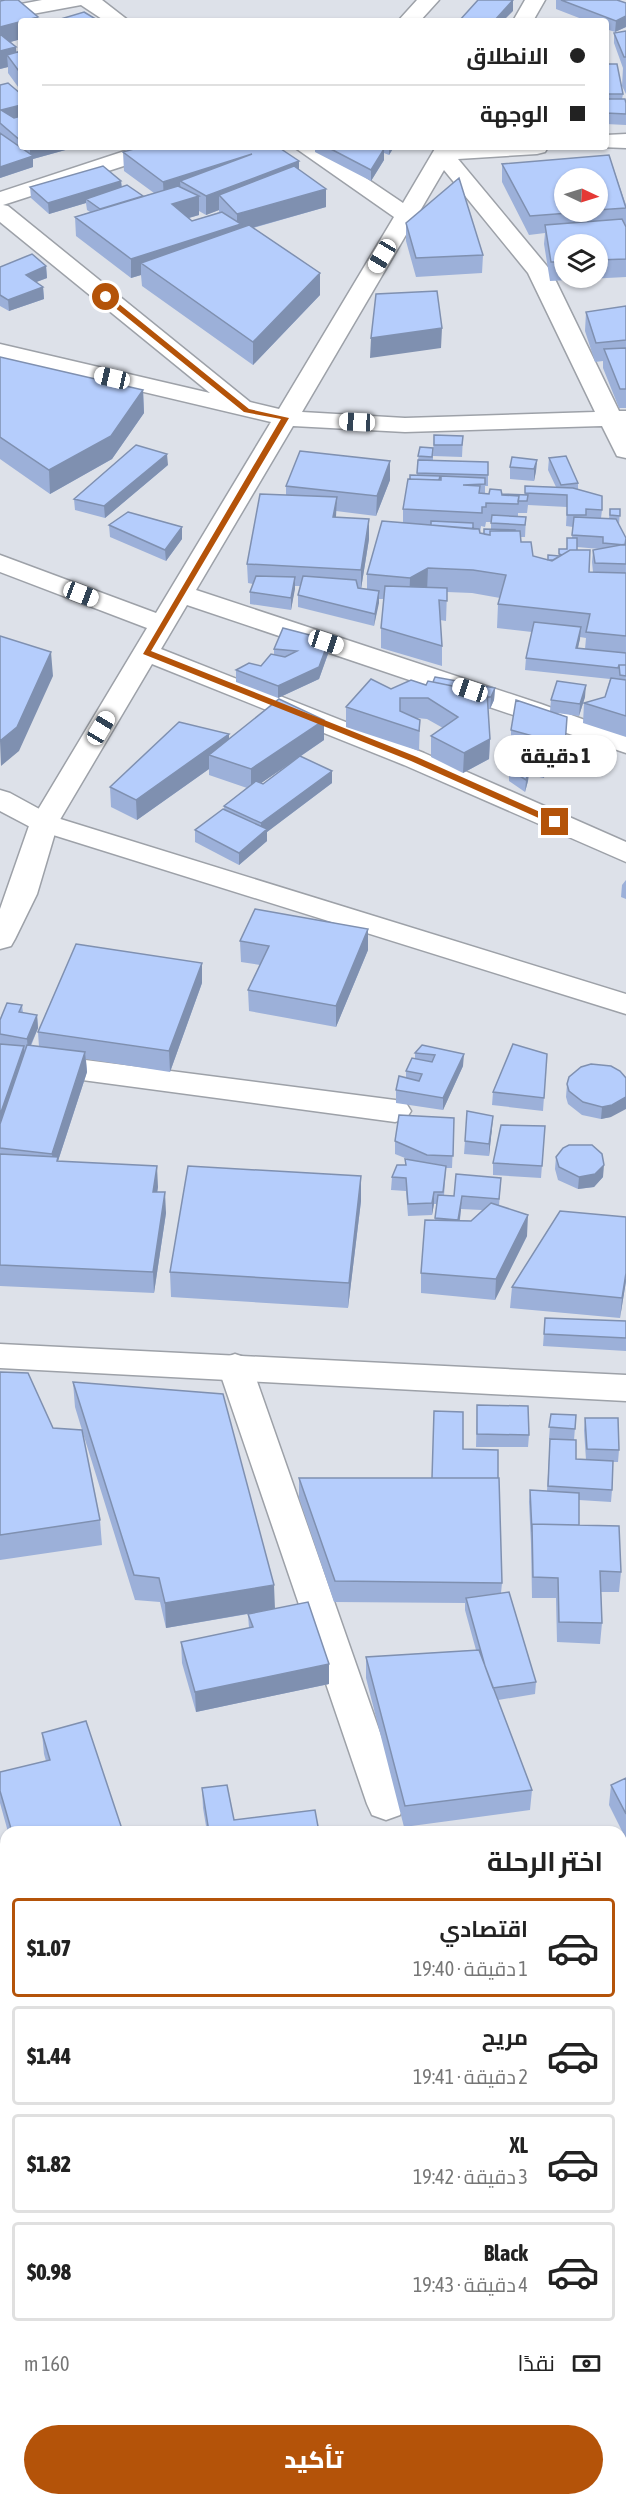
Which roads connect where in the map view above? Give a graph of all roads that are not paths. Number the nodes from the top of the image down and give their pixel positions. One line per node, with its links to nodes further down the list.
1 (75, 0): 5 (street)
2 (88, 0): 6 (street)
3 (429, 0): 7 (street)
4 (533, 0): 8 (street)
5 (0, 14)
6 (115, 18)
7 (411, 18)
8 (524, 18)
9 (626, 141): 10 (street)
10 (609, 142)
11 (150, 150): 14 (street)
12 (309, 150): 16 (street)
13 (445, 150): 16 (street); 18 (street)
14 (0, 199)
15 (0, 211): 20 (street)
16 (406, 215): 21 (street)
17 (554, 271): 18 (street)
18 (539, 272): 22 (street)
19 (0, 351): 20 (street)
20 (247, 410): 21 (street)
21 (286, 418): 22 (street); 25 (street)
22 (618, 418): 23 (street)
23 (626, 451)
24 (0, 563): 26 (street)
25 (181, 594): 26 (street); 28 (street)
26 (162, 625): 27 (street)
27 (146, 652): 30 (street); 31 (street)
28 (626, 745)
29 (0, 799): 30 (street)
30 (44, 823): 32 (street); 33 (street)
31 (626, 853)
32 (0, 939)
33 (626, 1005)
34 (0, 1059): 35 (street)
35 (395, 1112)
36 (0, 1356): 37 (street)
37 (235, 1367): 38 (street); 39 (street)
38 (626, 1388)
39 (386, 1804)

